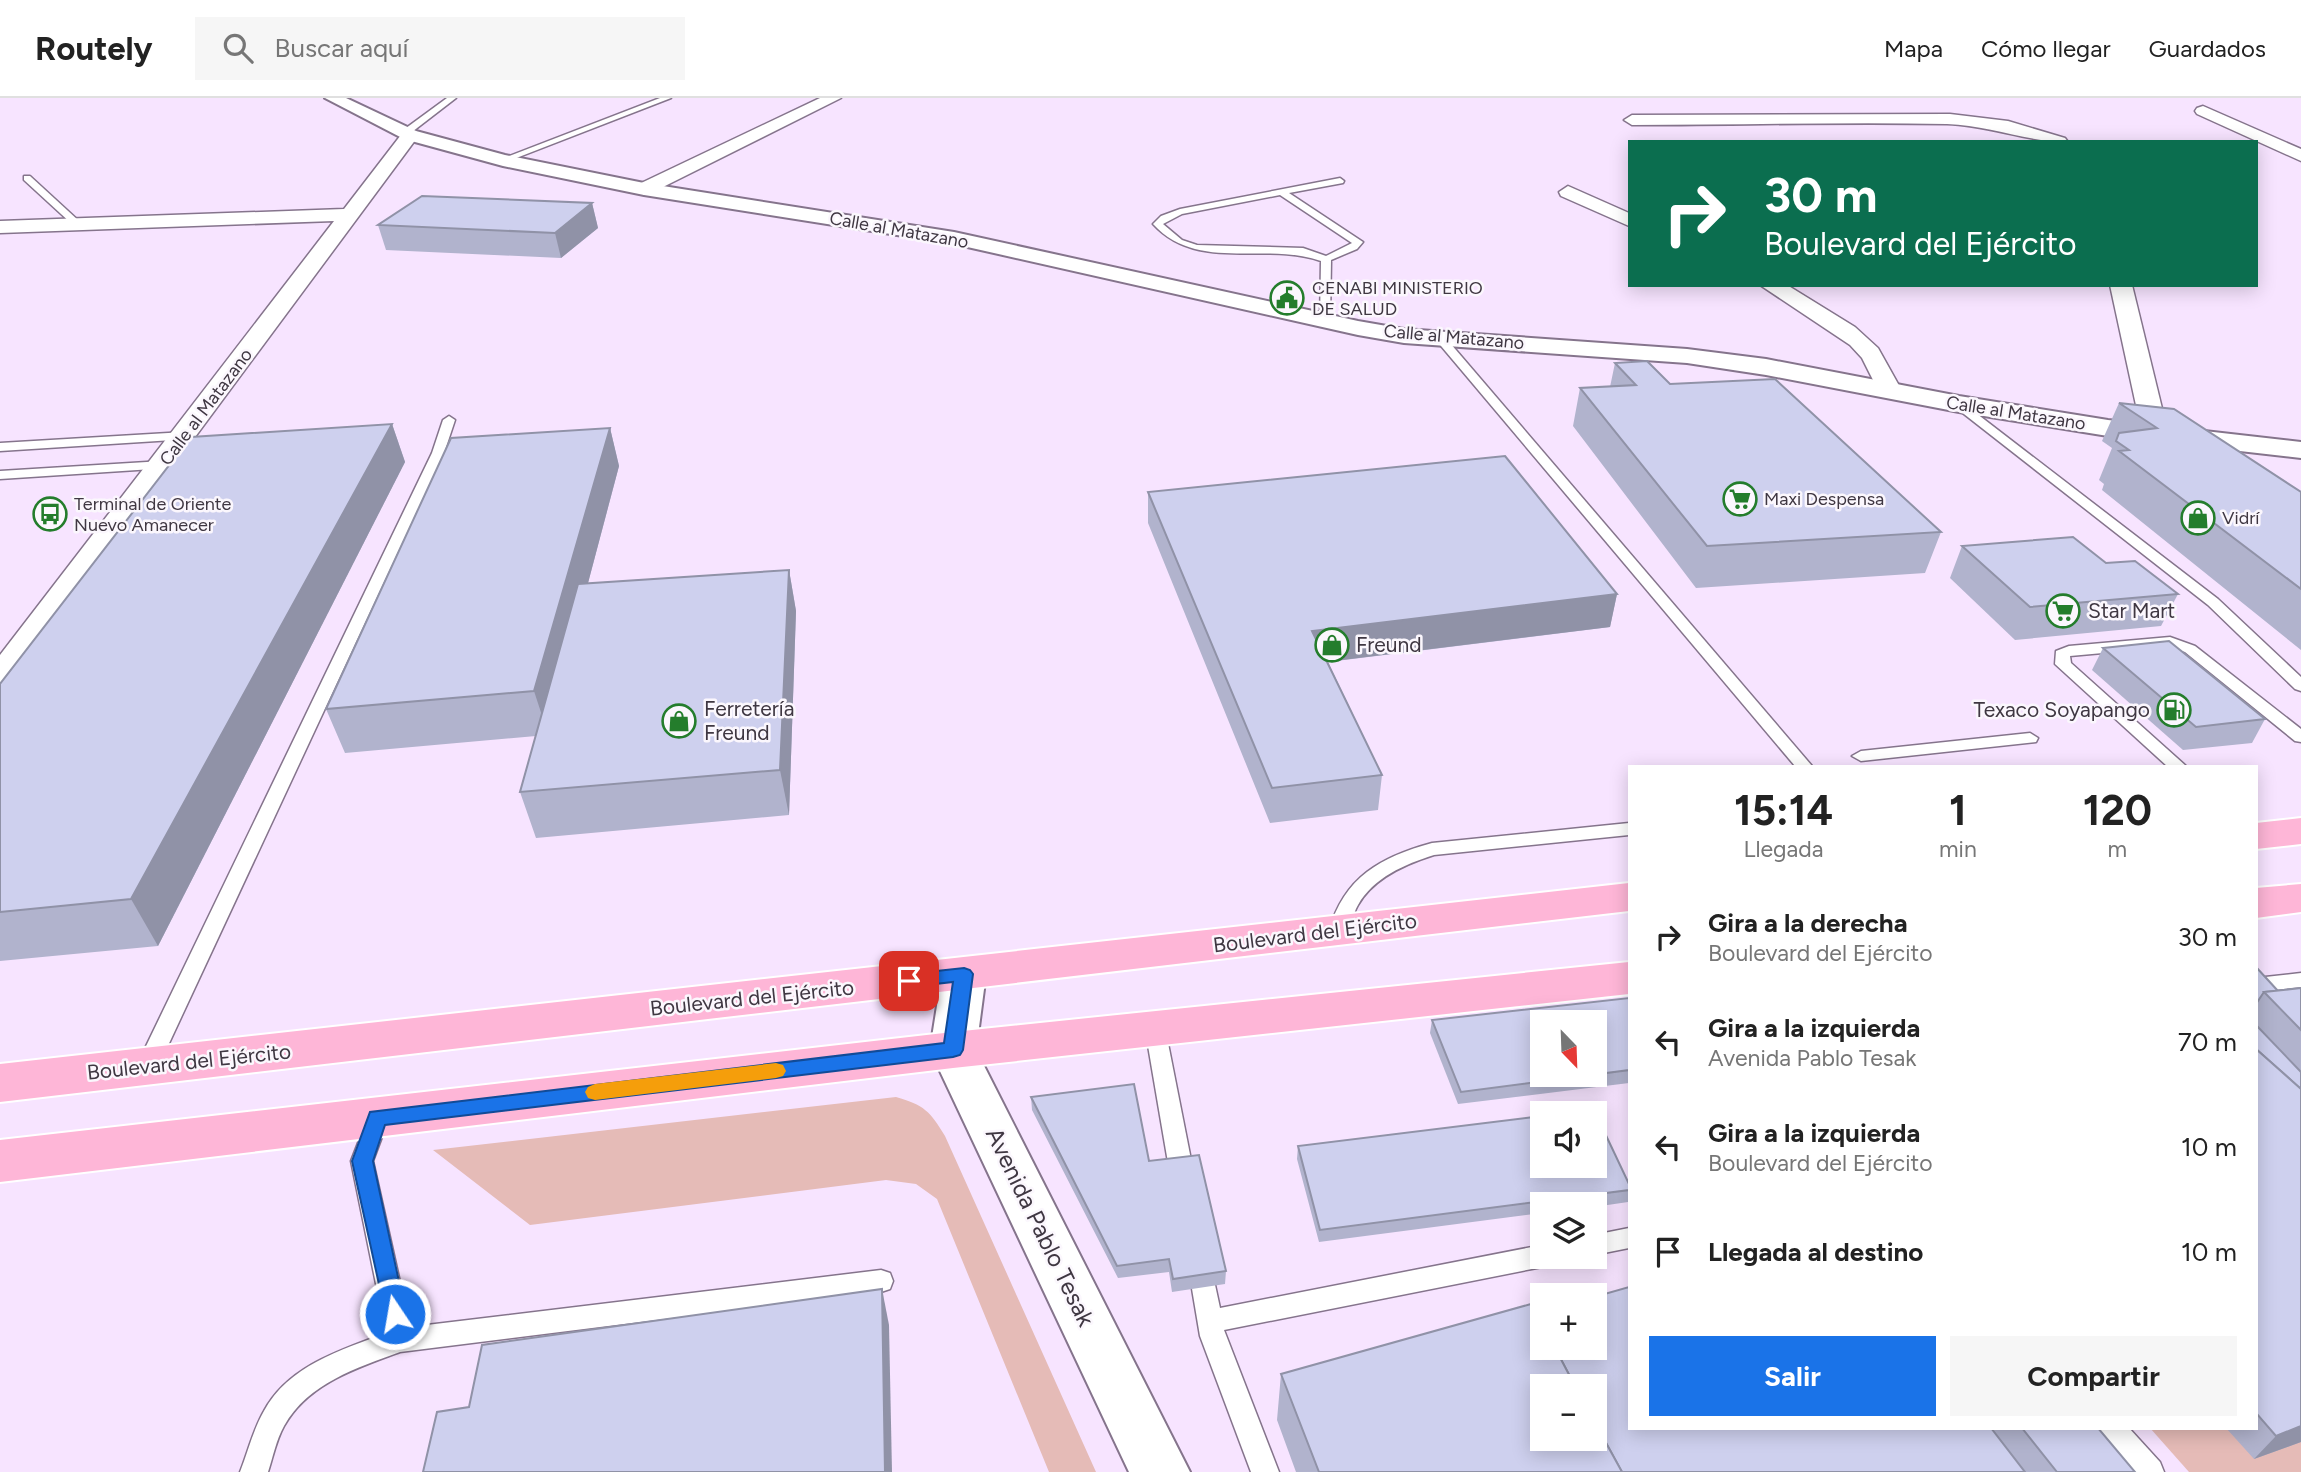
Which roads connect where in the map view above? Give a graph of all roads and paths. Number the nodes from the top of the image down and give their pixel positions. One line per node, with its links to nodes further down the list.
1 (333, 98): 7 (street, Calle al Matazano)
2 (452, 98): 7 (lane)
3 (667, 98): 10 (lane)
4 (833, 98): 13 (street)
5 (2203, 111): 9 (street)
6 (1632, 120): 8 (street)
7 (408, 134): 10 (street, Calle al Matazano); 16 (street, Calle al Matazano)
8 (2053, 140)
9 (2301, 156)
10 (503, 160): 13 (street, Calle al Matazano)
11 (27, 178): 18 (lane)
12 (1340, 181): 14 (lane)
13 (643, 189): 23 (street, Calle al Matazano)
14 (1281, 192): 20 (lane); 20 (lane)
15 (1568, 192): 17 (street)
16 (349, 215): 18 (street); 29 (street, Calle al Matazano)
17 (1628, 220)
18 (76, 223): 19 (street)
19 (0, 227)
20 (1325, 259): 23 (lane)
21 (1774, 287): 25 (street)
22 (2121, 287): 28 (street)
23 (1325, 321): 24 (street, Calle al Matazano)
24 (1440, 338): 25 (street, Calle al Matazano); 47 (lane)
25 (1890, 391): 26 (street, Calle al Matazano)
26 (1959, 404): 28 (street, Calle al Matazano); 37 (lane)
27 (449, 420): 62 (lane)
28 (2155, 433): 31 (street, Calle al Matazano)
29 (185, 436): 30 (lane); 32 (street, Calle al Matazano)
30 (0, 447)
31 (2301, 450)
32 (163, 465): 33 (lane); 34 (street, Calle al Matazano)
33 (0, 475)
34 (0, 677)
35 (2233, 682): 36 (lane); 39 (lane); 40 (lane)
36 (2209, 685)
37 (2301, 686)
38 (2119, 694): 39 (lane)
39 (2098, 696): 43 (lane)
40 (2280, 720): 41 (lane); 44 (lane)
41 (2255, 723)
42 (2163, 733): 43 (lane)
43 (2142, 735): 48 (lane)
44 (2301, 737)
45 (2030, 738): 46 (lane)
46 (1861, 756)
47 (1803, 765)
48 (2176, 765)
49 (1628, 829): 55 (lane)
50 (2301, 831): 51 (highway)
51 (2258, 835)
52 (1628, 897): 55 (highway, Boulevard del Ejército)
53 (2301, 898): 54 (highway)
54 (2258, 903)
55 (1339, 931): 56 (highway, Boulevard del Ejército)
56 (964, 974): 61 (street); 62 (highway, Boulevard del Ejército)
57 (1628, 978): 60 (highway)
58 (2301, 979): 59 (lane)
59 (2258, 985)
60 (1155, 1028): 61 (highway); 66 (lane)
61 (953, 1050): 64 (highway); 76 (street, Avenida Pablo Tesak)
62 (147, 1067): 63 (highway, Boulevard del Ejército)
63 (0, 1083)
64 (378, 1118): 65 (highway); 73 (lane)
65 (0, 1161)
66 (1187, 1199)
67 (1628, 1238): 69 (lane)
68 (1195, 1240): 72 (lane)
69 (1607, 1242)
70 (1530, 1257): 72 (lane)
71 (881, 1281): 73 (lane)
72 (1210, 1321): 77 (lane)
73 (400, 1340): 75 (lane)
74 (2114, 1430): 78 (lane)
75 (254, 1472)
76 (1160, 1472)
77 (1265, 1472)
78 (2150, 1472)

